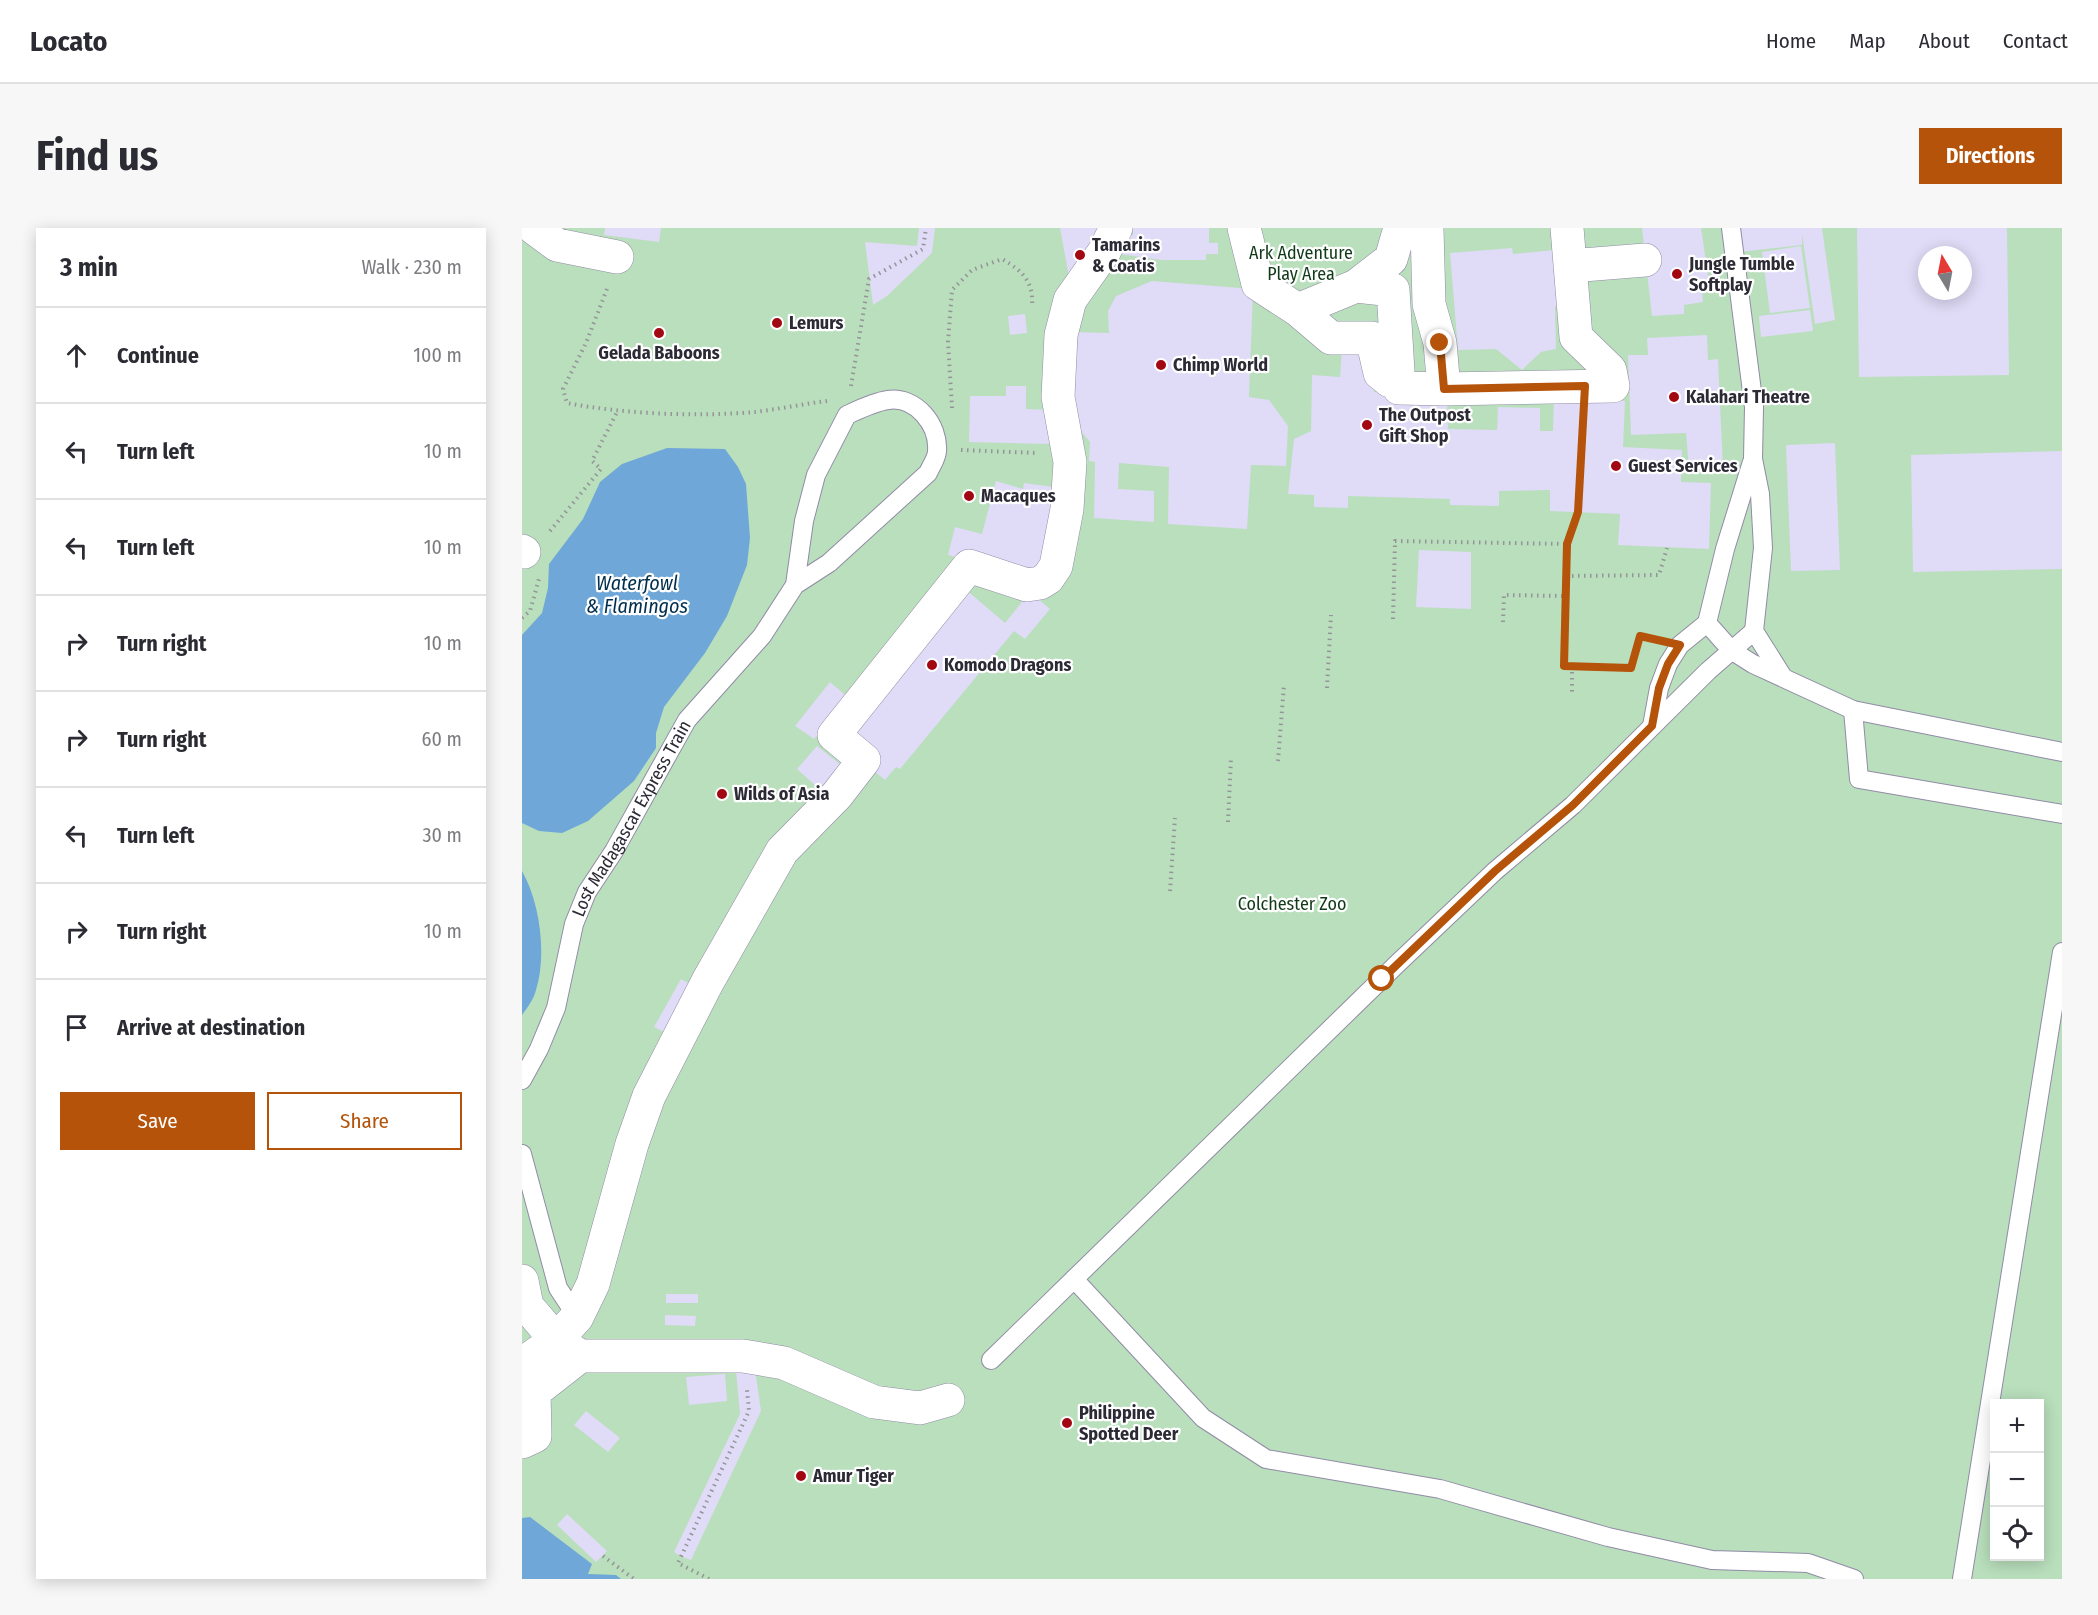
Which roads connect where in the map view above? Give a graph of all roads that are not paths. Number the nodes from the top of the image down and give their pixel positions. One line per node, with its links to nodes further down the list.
1 (534, 228): 9 (street)
2 (1116, 228): 33 (street)
3 (1244, 228): 15 (street)
4 (1400, 228): 13 (street)
5 (1410, 228): 12 (street)
6 (1427, 228): 12 (street)
7 (1567, 228): 11 (street)
8 (1731, 228): 18 (lane)
9 (617, 256)
10 (1645, 260): 11 (street)
11 (1570, 266): 17 (street)
12 (1428, 279): 14 (street); 17 (street)
13 (1356, 286): 14 (street); 15 (street)
14 (1393, 290): 16 (street)
15 (1298, 310): 16 (street)
16 (1398, 388): 17 (street)
17 (1444, 389)
18 (1753, 459): 20 (lane); 21 (lane)
19 (795, 585): 19 (lane, Lost Madagascar Express Train); 29 (lane, Lost Madagascar Express Train)
20 (1707, 623): 22 (lane); 25 (lane)
21 (1754, 631): 22 (lane); 23 (lane)
22 (1731, 650): 23 (lane); 25 (lane)
23 (1783, 677): 24 (lane)
24 (1853, 710): 26 (lane); 27 (lane)
25 (1652, 726): 31 (lane)
26 (2062, 752)
27 (2062, 814)
28 (2062, 952): 39 (lane)
29 (522, 1080)
30 (522, 1154): 33 (lane)
31 (1074, 1280): 34 (lane); 38 (lane)
32 (522, 1281): 33 (street)
33 (571, 1337): 35 (lane); 36 (street); 37 (street)
34 (991, 1360)
35 (522, 1364)
36 (948, 1400)
37 (522, 1442)
38 (1854, 1579)
39 (1962, 1579)

